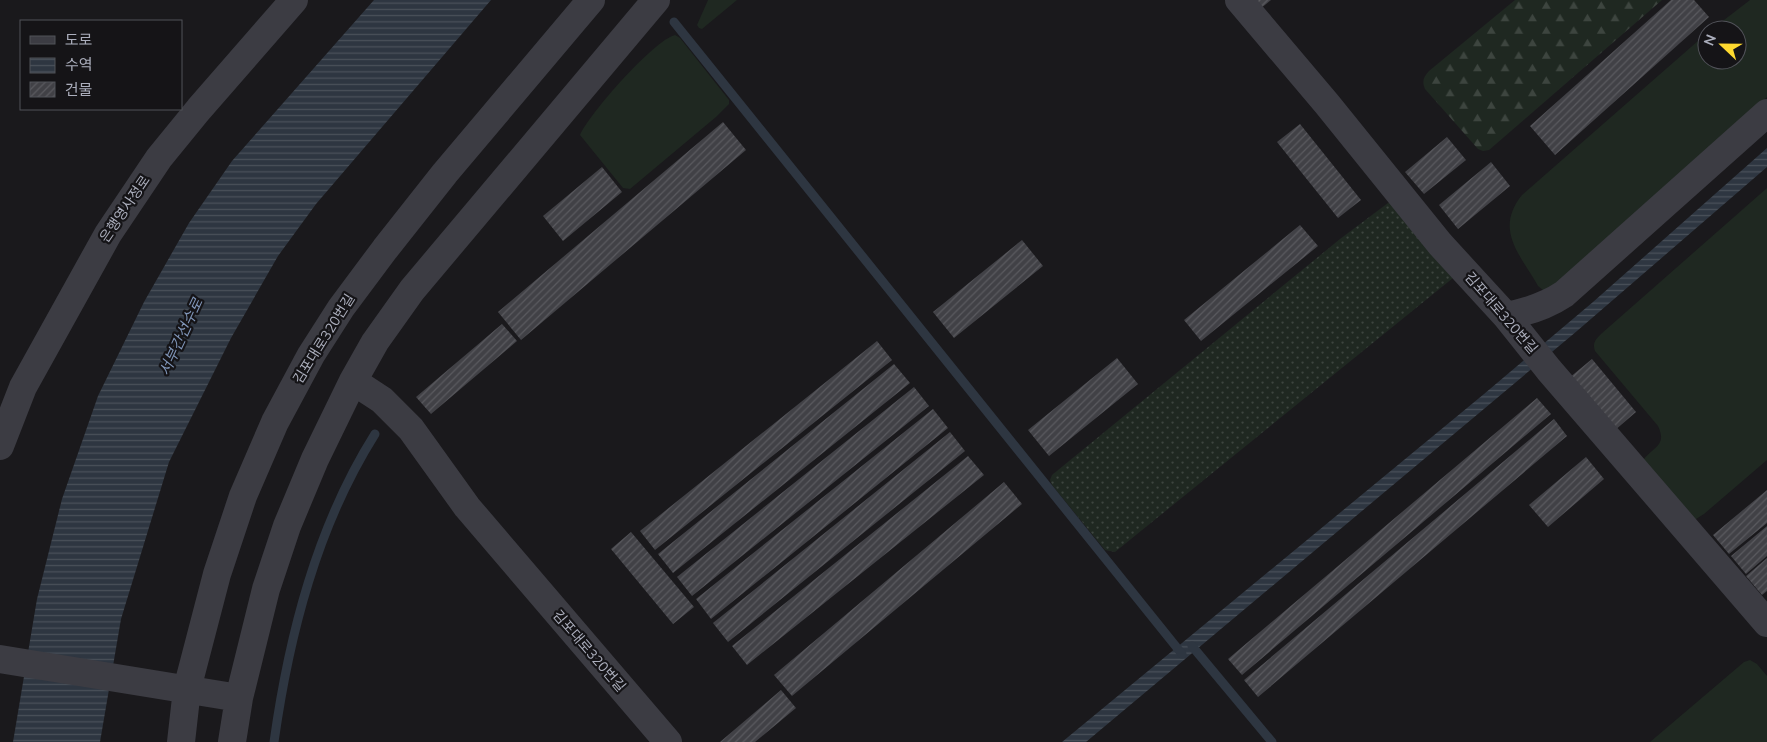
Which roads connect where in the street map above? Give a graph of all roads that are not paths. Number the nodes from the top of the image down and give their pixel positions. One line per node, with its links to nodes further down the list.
1 (294, 0): 8 (street, 은행영사정로)
2 (590, 0): 11 (street, 김포대로320번길)
3 (656, 0): 7 (street)
4 (1240, 0): 6 (street, 김포대로320번길)
5 (1767, 113): 6 (street)
6 (1506, 316): 9 (street, 김포대로320번길)
7 (353, 381): 12 (street); 15 (street, 김포대로320번길)
8 (0, 446)
9 (1767, 623)
10 (0, 659): 11 (street)
11 (187, 689): 12 (street); 13 (street, 김포대로320번길)
12 (239, 698): 14 (street)
13 (182, 742)
14 (232, 742)
15 (668, 742)

